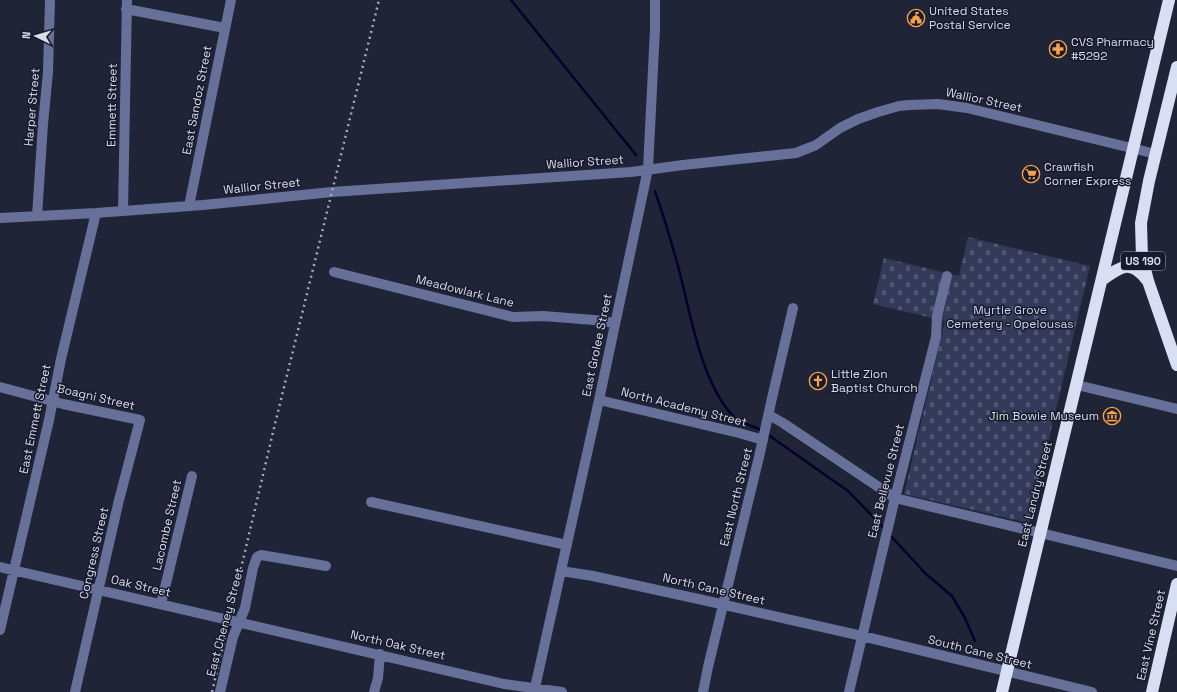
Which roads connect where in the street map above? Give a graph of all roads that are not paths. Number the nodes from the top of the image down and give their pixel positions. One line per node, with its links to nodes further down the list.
1 (50, 0): 14 (street, Harper Street)
2 (231, 0): 6 (street, East Sandoz Street)
3 (655, 0): 10 (street, East Grolee Street)
4 (1169, 0): 8 (highway, East Landry Street / US 190)
5 (127, 4): 6 (street); 12 (street, Emmett Street)
6 (225, 28): 11 (street, East Sandoz Street)
7 (1177, 67): 9 (highway, US 190)
8 (1133, 148): 9 (street, Wallior Street); 10 (street, Wallior Street); 18 (highway, East Landry Street / US 190)
9 (1156, 154): 19 (highway, US 190)
10 (648, 169): 11 (street, Wallior Street); 21 (street, East Grolee Street)
11 (189, 206): 12 (street, Wallior Street)
12 (123, 211): 13 (street, Wallior Street)
13 (96, 213): 14 (street, Wallior Street); 25 (street, East Emmett Street)
14 (37, 216): 15 (street, Wallior Street)
15 (0, 218)
16 (334, 272): 21 (street, Meadowlark Lane)
17 (948, 276): 32 (street, East Bellevue Street)
18 (1102, 280): 19 (highway); 23 (highway, East Landry Street / US 190)
19 (1148, 281): 22 (highway, US 190)
20 (793, 308): 28 (street, East North Street)
21 (615, 323): 26 (street, East Grolee Street)
22 (1177, 365)
23 (1077, 385): 27 (street); 34 (highway, East Landry Street / US 190)
24 (0, 387): 25 (street, Boagni Street)
25 (52, 400): 29 (street, Boagni Street); 39 (street, East Emmett Street)
26 (599, 400): 30 (street, North Academy Street); 35 (street, East Grolee Street)
27 (1177, 409)
28 (768, 415): 30 (street, East North Street); 32 (street)
29 (140, 420): 42 (street, Congress Street)
30 (764, 434): 44 (street, East North Street)
31 (192, 476): 43 (street, Lacombe Street)
32 (895, 498): 34 (street); 48 (street, East Bellevue Street)
33 (371, 502): 35 (street)
34 (1040, 534): 37 (street); 50 (highway, East Landry Street / US 190)
35 (567, 545): 40 (street, East Grolee Street)
36 (326, 566): 46 (street, East Cheney Street)
37 (1177, 566)
38 (0, 567): 39 (street, Oak Street)
39 (14, 571): 42 (street, Oak Street); 47 (street, East Emmett Street)
40 (561, 571): 44 (street, North Cane Street); 51 (street, East Grolee Street)
41 (1177, 584): 60 (highway, East Vine Street)
42 (99, 590): 43 (street, Oak Street); 52 (street, Congress Street)
43 (161, 604): 45 (street, Oak Street)
44 (723, 605): 48 (street, North Cane Street); 56 (street, East North Street)
45 (229, 619): 46 (street, North Oak Street)
46 (239, 622): 49 (street, North Oak Street); 53 (street, East Cheney Street)
47 (0, 630)
48 (862, 636): 50 (street, South Cane Street); 57 (street, East Bellevue Street)
49 (380, 654): 51 (street, North Oak Street); 54 (street)
50 (1006, 672): 58 (highway, East Landry Street / US 190); 59 (street, South Cane Street)
51 (534, 690): 55 (street, North Oak Street)
52 (76, 692)
53 (220, 692)
54 (374, 692)
55 (562, 692)
56 (703, 692)
57 (849, 692)
58 (1002, 692)
59 (1092, 692)
60 (1152, 692)

